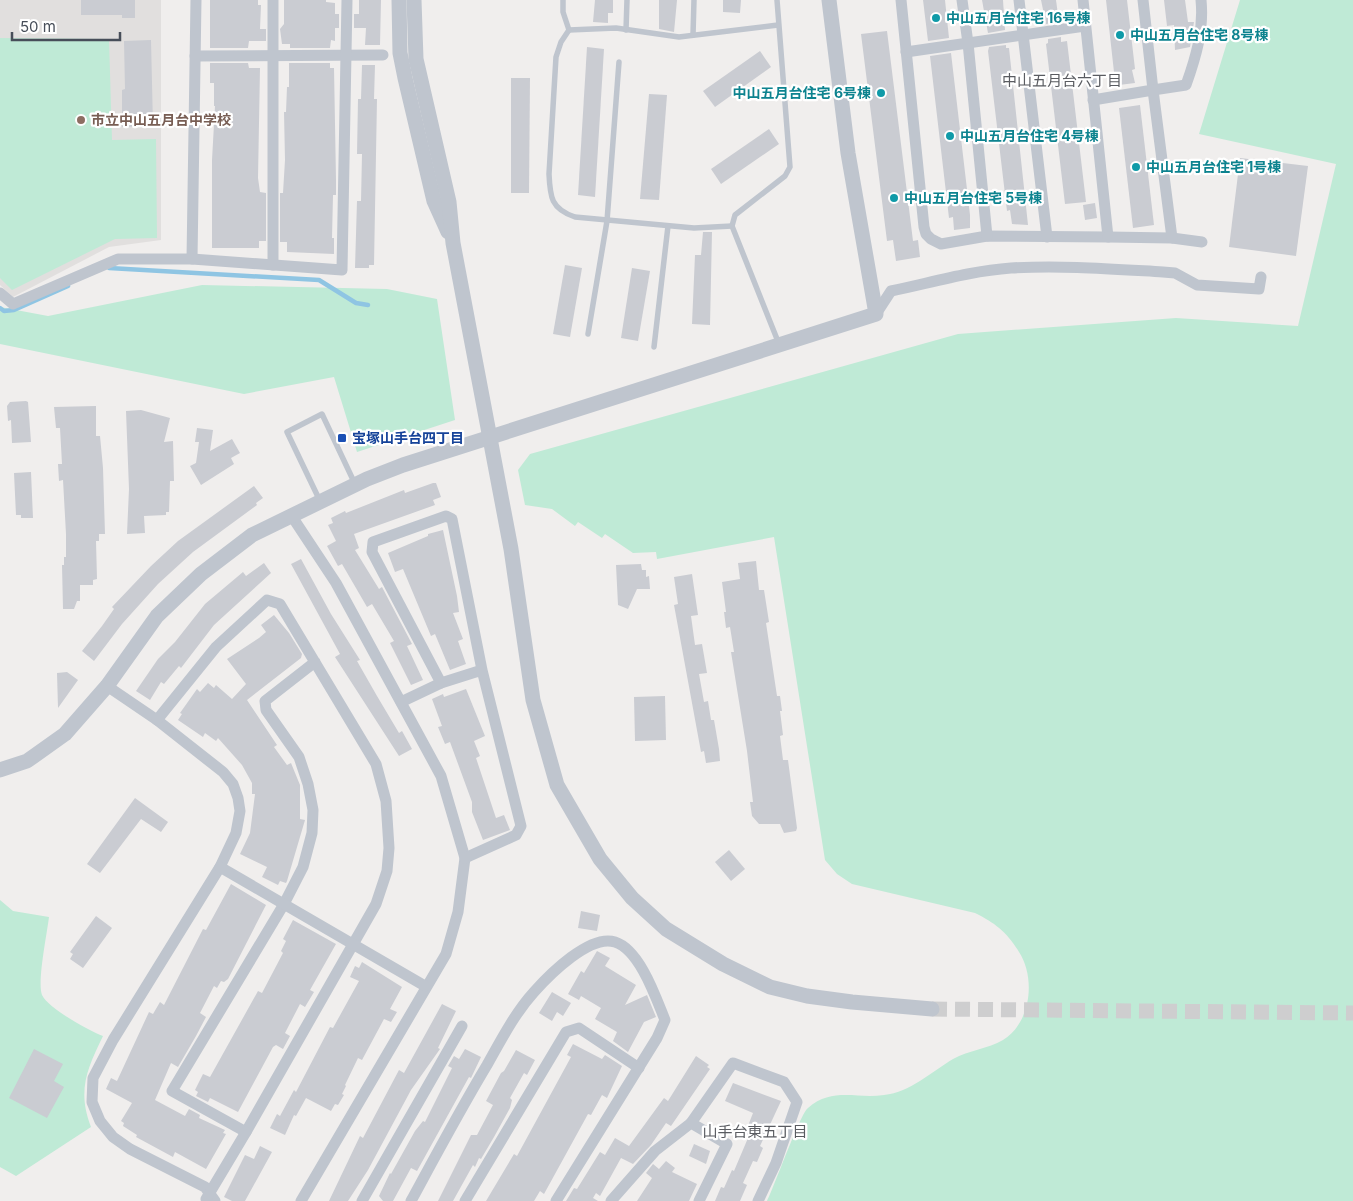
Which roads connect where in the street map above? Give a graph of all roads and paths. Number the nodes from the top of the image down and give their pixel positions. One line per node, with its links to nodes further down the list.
1 (196, 0): 27 (street)
2 (273, 0): 28 (street)
3 (347, 0): 25 (street)
4 (399, 0): 40 (street)
5 (414, 0): 40 (street)
6 (563, 0): 19 (lane)
7 (627, 0): 20 (lane)
8 (694, 0): 21 (lane)
9 (777, 0): 17 (lane)
10 (829, 0): 45 (street)
11 (901, 0): 24 (street)
12 (962, 0): 23 (street)
13 (1020, 0): 22 (street)
14 (1082, 0): 18 (street)
15 (1143, 0): 30 (street)
16 (1201, 0): 30 (street)
17 (778, 24): 21 (lane); 34 (lane)
18 (1085, 26): 22 (street); 31 (street)
19 (569, 30): 20 (lane); 32 (lane)
20 (626, 30): 21 (lane)
21 (693, 35)
22 (1024, 35): 23 (street); 36 (street)
23 (968, 43): 24 (street); 35 (street)
24 (906, 52): 35 (street)
25 (347, 55): 26 (street); 28 (street); 42 (street)
26 (383, 55)
27 (195, 56): 28 (street); 41 (street)
28 (274, 56): 42 (street)
29 (619, 62): 32 (lane)
30 (1153, 90): 31 (street); 38 (street)
31 (1093, 100): 37 (street)
32 (607, 221): 33 (lane); 46 (lane)
33 (668, 226): 34 (lane); 48 (lane)
34 (732, 226): 47 (lane)
35 (987, 236): 36 (street)
36 (1047, 237): 37 (street)
37 (1108, 237): 38 (street)
38 (1172, 238): 39 (street)
39 (1202, 242)
40 (452, 243): 49 (street)
41 (192, 259): 42 (street); 44 (street)
42 (272, 265)
43 (1261, 277): 45 (street)
44 (0, 293)
45 (876, 314): 47 (street)
46 (588, 334)
47 (779, 346): 49 (street)
48 (654, 347)
49 (489, 437): 50 (street); 65 (street)
50 (356, 484): 51 (street); 51 (lane)
51 (320, 501): 52 (street)
52 (291, 515): 56 (street); 57 (street)
53 (315, 662): 58 (street); 62 (street); 63 (street)
54 (482, 670): 55 (street); 55 (street); 60 (street)
55 (441, 683): 57 (street)
56 (107, 686): 58 (street); 59 (street)
57 (401, 702): 60 (street)
58 (157, 720): 61 (street)
59 (0, 770)
60 (465, 858): 64 (street)
61 (220, 867): 62 (street); 70 (street)
62 (284, 904): 63 (street); 69 (street)
63 (354, 945): 64 (street); 69 (street)
64 (425, 986): 71 (street)
65 (932, 1009)
66 (462, 1026): 72 (street)
67 (639, 1068): 73 (street); 74 (street); 75 (street)
68 (691, 1123): 76 (street); 77 (street); 78 (street)
69 (246, 1132): 70 (street)
70 (210, 1199)
71 (301, 1201)
72 (362, 1201)
73 (411, 1201)
74 (465, 1201)
75 (556, 1201)
76 (611, 1201)
77 (699, 1201)
78 (758, 1201)

